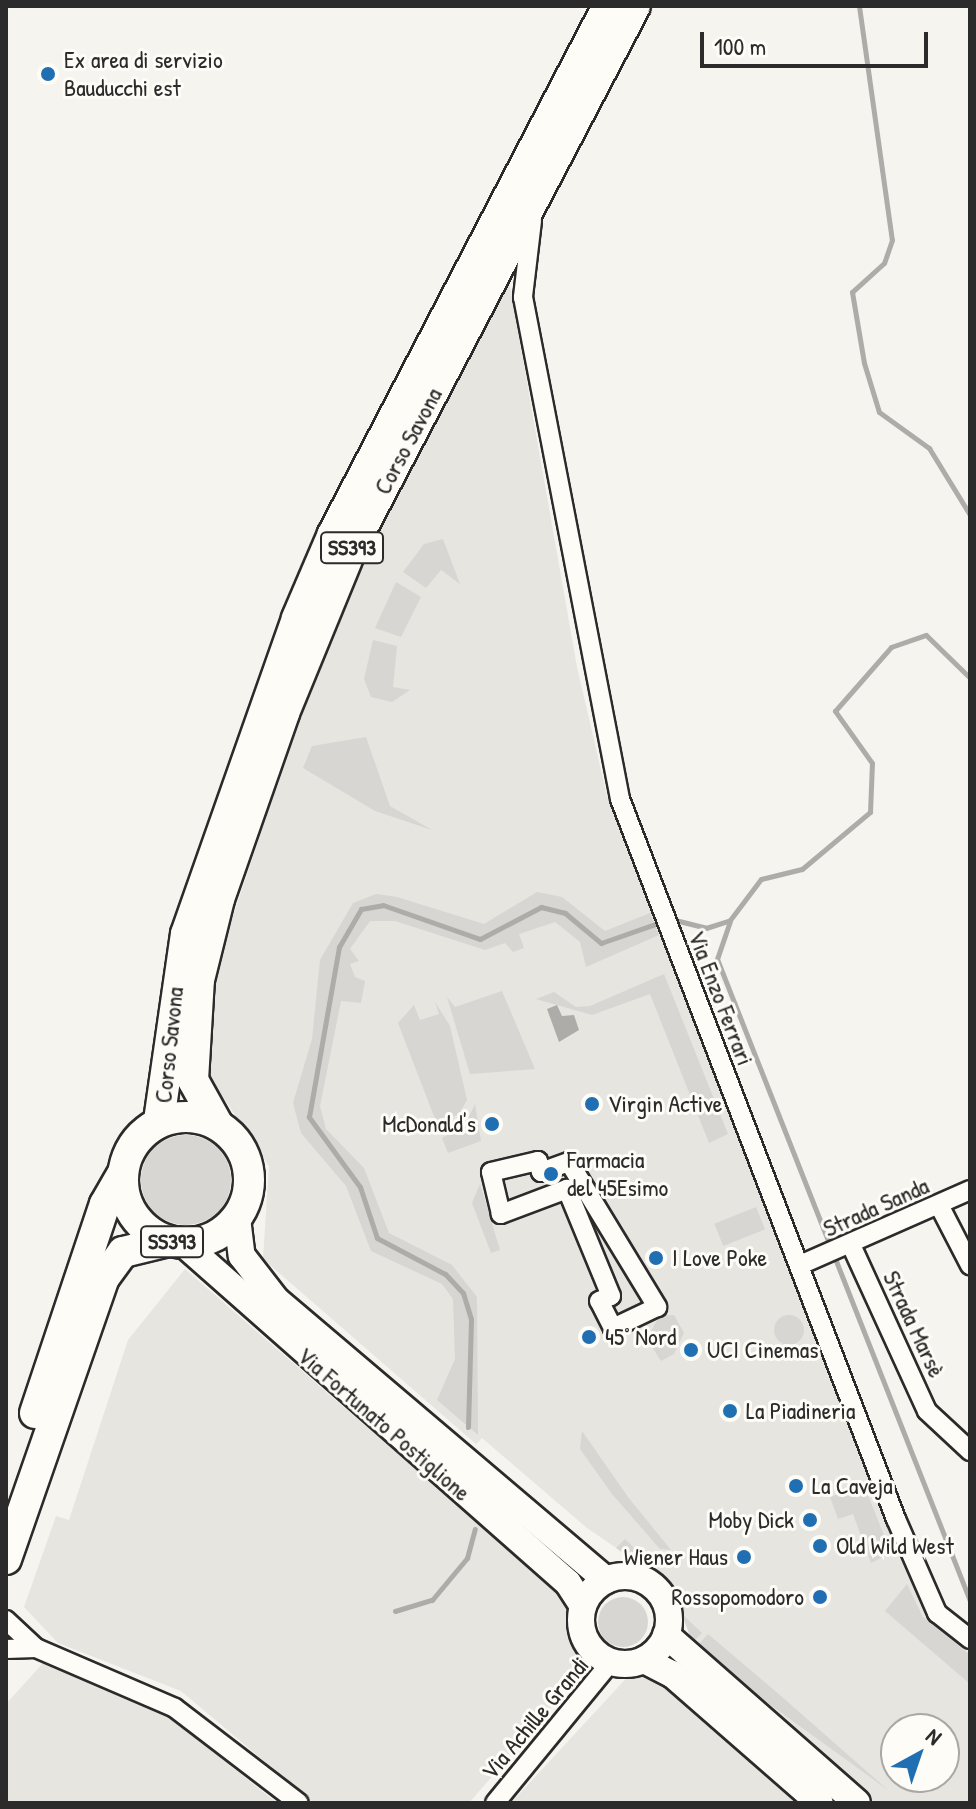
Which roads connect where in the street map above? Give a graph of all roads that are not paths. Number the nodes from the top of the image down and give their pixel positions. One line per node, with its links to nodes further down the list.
1 (608, 6): 4 (main road, Corso Savona / SS393)
2 (635, 6): 3 (main road, Corso Savona / SS393)
3 (535, 202): 5 (main road, Corso Savona / SS393); 13 (street, Via Enzo Ferrari)
4 (159, 1121): 5 (main road, Corso Savona); 7 (main road, Corso Savona)
5 (218, 1125): 10 (main road, Corso Savona / SS393)
6 (491, 1172): 6 (street)
7 (122, 1175): 11 (main road, SS393); 16 (main road, Corso Savona)
8 (970, 1190): 9 (street, Strada Sanda)
9 (939, 1205): 12 (street, Strada Sanda); 14 (street)
10 (237, 1218): 11 (main road, SS393); 18 (street, Via Fortunato Postiglione)
11 (176, 1242): 17 (main road, SS393); 19 (street, Via Fortunato Postiglione)
12 (847, 1248): 13 (street, Strada Sanda); 15 (street, Strada Marsè)
13 (800, 1265): 22 (street, Via Enzo Ferrari)
14 (970, 1265)
15 (970, 1451)
16 (6, 1500)
17 (6, 1559)
18 (606, 1580): 19 (street); 21 (street)
19 (583, 1606): 26 (street)
20 (6, 1620): 23 (street)
21 (666, 1635): 25 (street); 30 (street)
22 (970, 1639)
23 (36, 1648): 24 (street); 27 (street)
24 (6, 1649)
25 (644, 1660): 26 (street); 29 (street)
26 (611, 1662): 28 (street, Via Achille Grandi)
27 (299, 1803)
28 (495, 1803)
29 (820, 1803)
30 (857, 1803)

